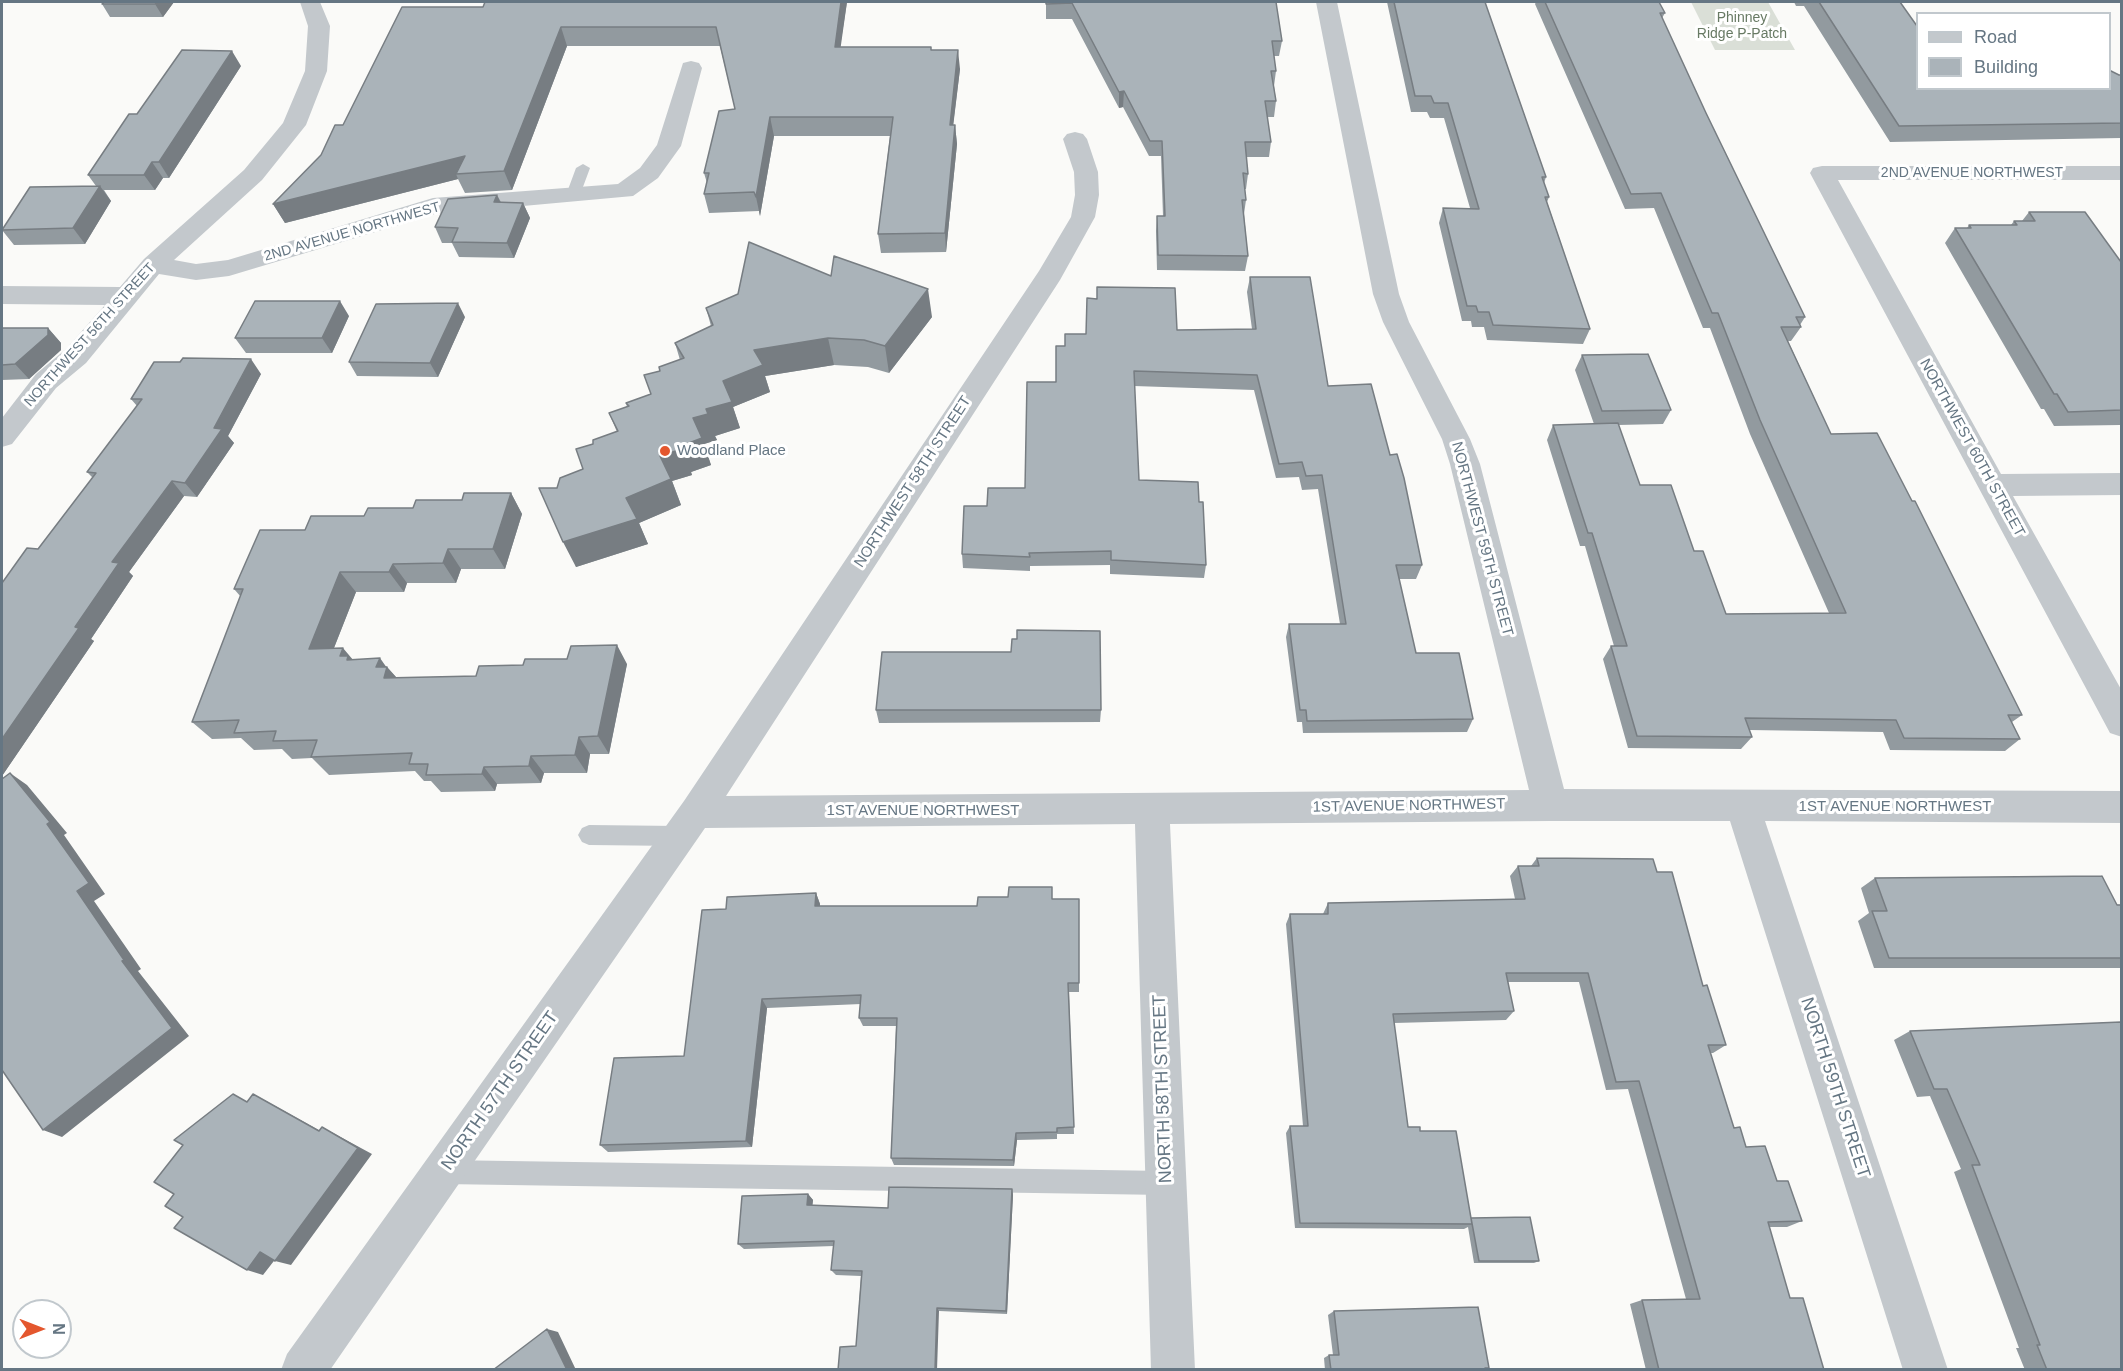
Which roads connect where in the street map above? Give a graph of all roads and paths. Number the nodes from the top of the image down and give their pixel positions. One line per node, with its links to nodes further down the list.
1 (310, 2): 9 (street, NORTHWEST 56TH STREET)
2 (1326, 2): 16 (street, NORTHWEST 59TH STREET)
3 (691, 68): 8 (street, 2ND AVENUE NORTHWEST)
4 (1075, 140): 20 (street, NORTHWEST 58TH STREET)
5 (583, 168): 8 (lane)
6 (1822, 173): 7 (street, 2ND AVENUE NORTHWEST); 14 (street, NORTHWEST 60TH STREET)
7 (2121, 173)
8 (573, 195): 9 (street, 2ND AVENUE NORTHWEST)
9 (153, 266): 11 (street, NORTHWEST 56TH STREET)
10 (2, 295): 11 (street)
11 (125, 296): 12 (street, NORTHWEST 56TH STREET)
12 (2, 437)
13 (2121, 484): 14 (street)
14 (1992, 485): 15 (street, NORTHWEST 60TH STREET)
15 (2121, 723)
16 (1550, 805): 17 (street, 1ST AVENUE NORTHWEST); 19 (street, 1ST AVENUE NORTHWEST)
17 (1743, 807): 18 (street, 1ST AVENUE NORTHWEST); 26 (street, NORTH 59TH STREET)
18 (2121, 807)
19 (1152, 809): 20 (street, 1ST AVENUE NORTHWEST); 23 (street, NORTH 58TH STREET)
20 (687, 824): 21 (lane); 22 (street, NORTH 57TH STREET)
21 (589, 835)
22 (443, 1172): 23 (lane); 24 (street, NORTH 57TH STREET)
23 (1166, 1183): 25 (street, NORTH 58TH STREET)
24 (303, 1370)
25 (1173, 1370)
26 (1926, 1370)

